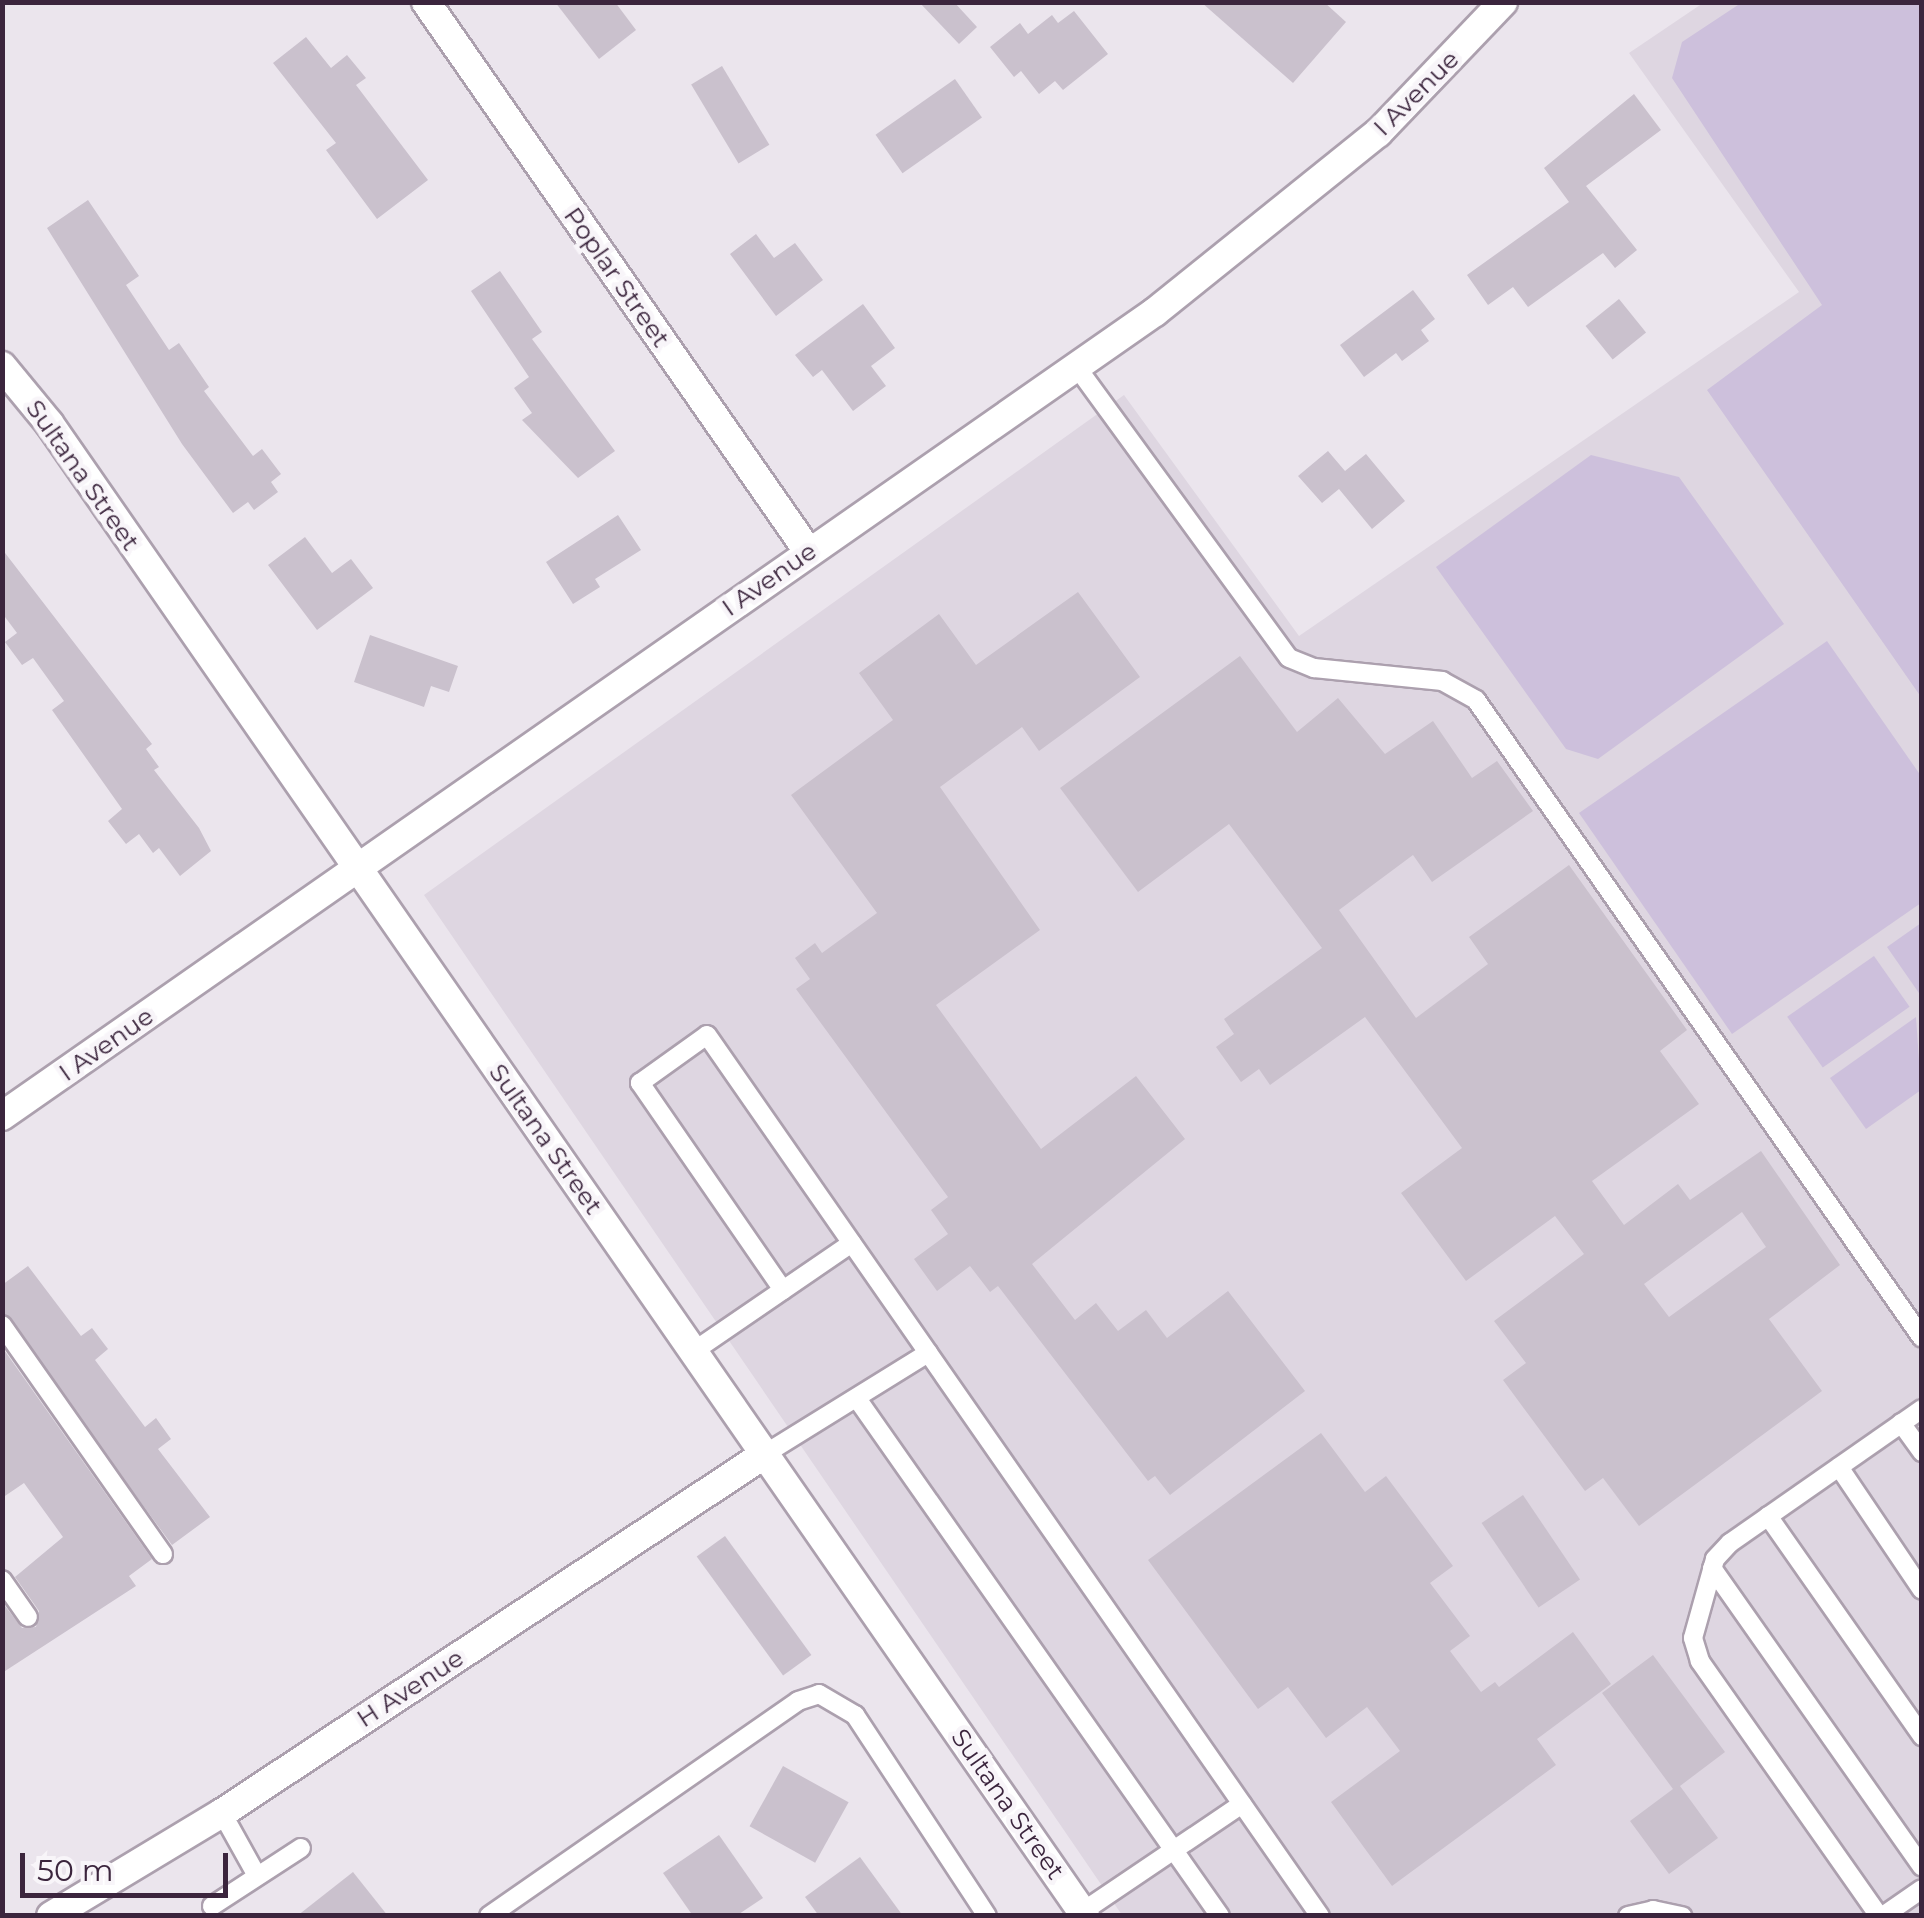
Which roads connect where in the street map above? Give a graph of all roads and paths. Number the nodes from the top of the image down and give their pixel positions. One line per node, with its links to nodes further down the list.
1 (426, 2): 5 (street, Poplar Street)
2 (1491, 6): 4 (street, I Avenue)
3 (2, 366): 6 (street, Sultana Street)
4 (1076, 366): 5 (street, I Avenue); 11 (lane)
5 (808, 551): 6 (street, I Avenue)
6 (356, 867): 7 (street, I Avenue); 12 (street, Sultana Street)
7 (2, 1116)
8 (852, 1243): 9 (lane); 9 (lane); 13 (lane)
9 (783, 1290): 12 (lane)
10 (2, 1325): 21 (lane)
11 (1922, 1338)
12 (694, 1351): 18 (street, Sultana Street)
13 (928, 1353): 14 (lane); 27 (lane)
14 (858, 1400): 18 (lane); 30 (lane)
15 (1922, 1409): 16 (lane)
16 (1902, 1423): 17 (lane); 19 (lane)
17 (1922, 1452)
18 (765, 1454): 28 (street, H Avenue); 35 (street, Sultana Street)
19 (1838, 1467): 20 (lane); 24 (lane)
20 (1768, 1516): 22 (lane); 26 (lane)
21 (163, 1554)
22 (1712, 1568): 31 (lane); 43 (lane)
23 (2, 1580): 25 (lane)
24 (1922, 1590)
25 (28, 1617)
26 (1922, 1736)
27 (1242, 1804): 30 (lane); 40 (lane)
28 (222, 1813): 32 (lane); 36 (street, H Avenue)
29 (301, 1848): 32 (lane)
30 (1174, 1849): 35 (lane); 39 (lane)
31 (1922, 1867)
32 (258, 1876): 34 (lane)
33 (1922, 1889): 43 (lane)
34 (212, 1906)
35 (1084, 1914)
36 (52, 1916)
37 (489, 1916): 38 (lane)
38 (988, 1916)
39 (1220, 1916)
40 (1320, 1916)
41 (1628, 1916): 42 (lane)
42 (1682, 1916)
43 (1881, 1916)

